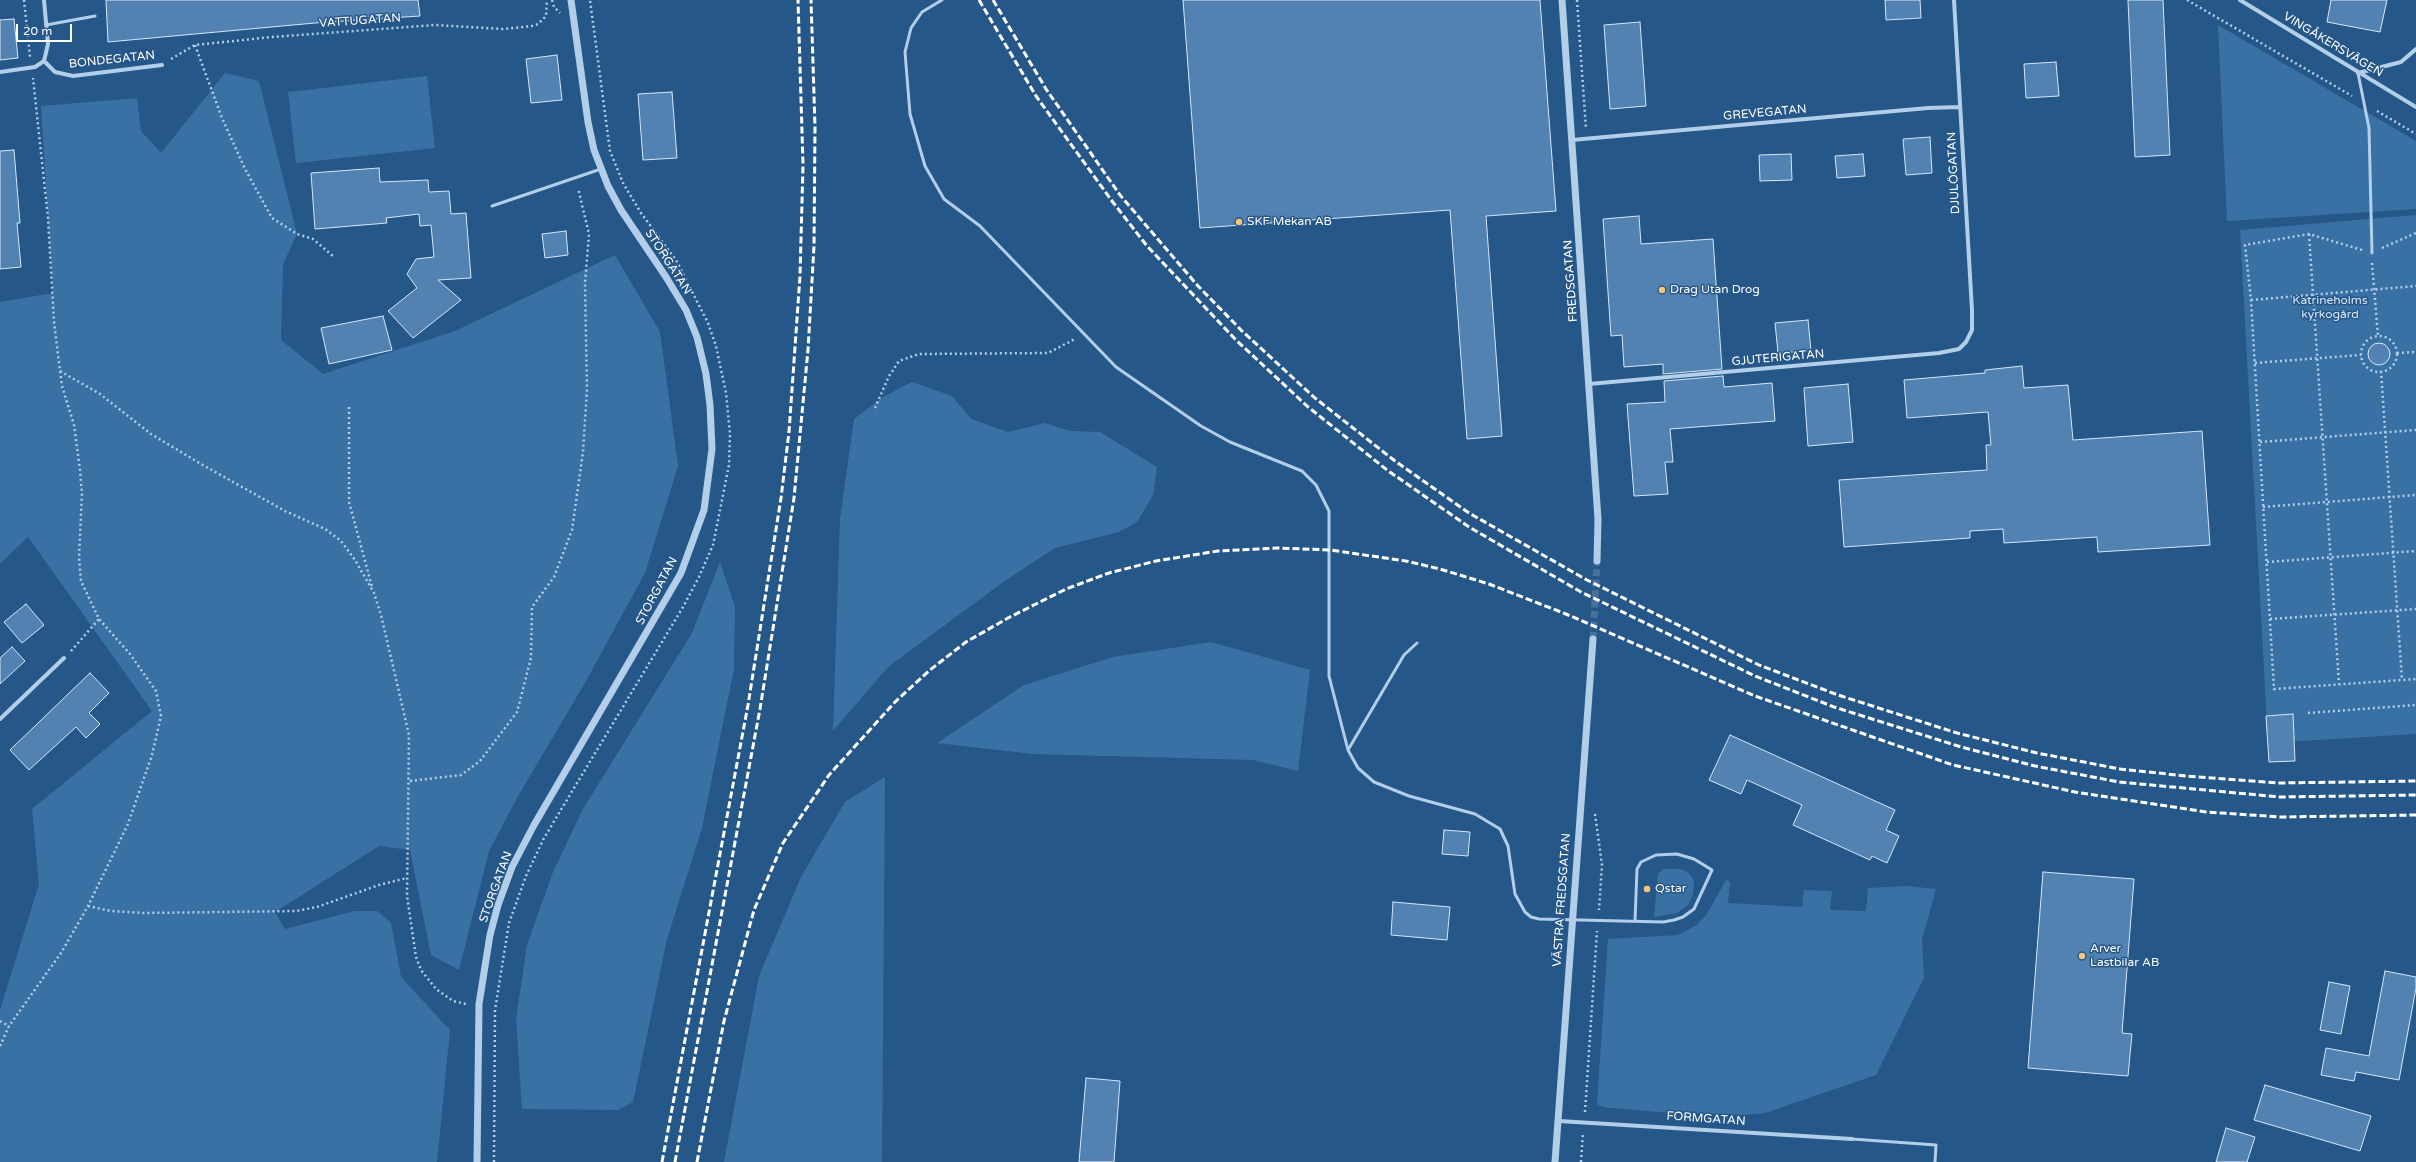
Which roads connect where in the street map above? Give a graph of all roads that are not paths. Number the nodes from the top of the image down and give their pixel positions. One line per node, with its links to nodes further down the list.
1 (44, 0): 8 (street)
2 (571, 0): 17 (street, STORGATAN)
3 (942, 0): 27 (lane)
4 (1562, 0): 16 (street, FREDSGATAN)
5 (1954, 0): 14 (street, DJULÖGATAN)
6 (2240, 0): 13 (street, VINGÅKERSVÄGEN)
7 (95, 16): 8 (lane)
8 (46, 25): 10 (street)
9 (2416, 49): 13 (street)
10 (44, 61): 11 (street, BONDEGATAN); 12 (street)
11 (162, 65)
12 (0, 72)
13 (2358, 73): 15 (street, VINGÅKERSVÄGEN); 19 (lane)
14 (1960, 107): 16 (street, GREVEGATAN); 20 (street, DJULÖGATAN)
15 (2416, 107)
16 (1572, 140): 21 (street, FREDSGATAN)
17 (601, 169): 18 (lane); 32 (street, STORGATAN)
18 (492, 206)
19 (2372, 253)
20 (1965, 344): 21 (street, GJUTERIGATAN)
21 (1589, 384): 22 (street, FREDSGATAN)
22 (1597, 561)
23 (1593, 639): 28 (street, VÄSTRA FREDSGATAN)
24 (1417, 643): 27 (lane)
25 (64, 658): 26 (street)
26 (0, 719)
27 (1348, 750): 28 (lane)
28 (1572, 920): 29 (lane); 30 (street, VÄSTRA FREDSGATAN)
29 (1635, 921): 29 (lane)
30 (1559, 1121): 31 (street, FORMGATAN); 33 (street, VÄSTRA FREDSGATAN)
31 (1852, 1139): 34 (lane)
32 (477, 1162)
33 (1555, 1162)
34 (1935, 1162)

